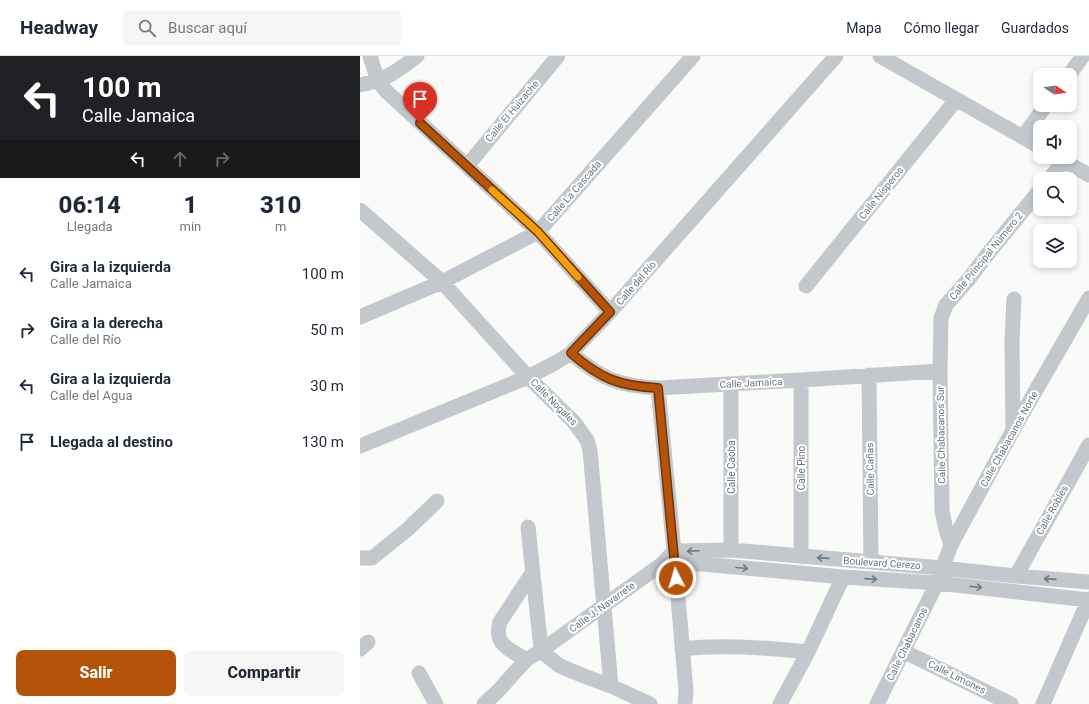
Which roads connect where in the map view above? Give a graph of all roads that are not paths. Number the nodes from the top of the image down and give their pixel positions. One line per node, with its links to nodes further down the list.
1 (370, 56): 9 (street)
2 (417, 56): 9 (street)
3 (558, 56): 16 (street, Calle El Huizache)
4 (693, 56): 20 (street, Calle La Cascada)
5 (836, 56): 25 (street, Calle del Río)
6 (880, 56): 11 (street)
7 (1083, 56): 8 (street)
8 (1074, 68)
9 (378, 81): 10 (street); 16 (street)
10 (360, 86)
11 (956, 100): 13 (street); 22 (street, Calle Nísperos)
12 (1041, 112): 13 (street)
13 (1023, 137): 14 (street)
14 (1033, 143)
15 (1070, 164): 17 (street)
16 (467, 166): 20 (street)
17 (1089, 175)
18 (1033, 199): 27 (street, Calle Principal Número 2)
19 (360, 210): 21 (street, Calle Nogales)
20 (538, 232): 21 (street, Calle La Cascada); 25 (street)
21 (442, 282): 26 (street, Calle La Cascada); 31 (street, Calle Nogales)
22 (806, 286)
23 (1089, 298): 35 (street, Calle Chabacanos Norte)
24 (1014, 299): 35 (street)
25 (610, 312): 28 (street, Calle del Río)
26 (360, 317)
27 (940, 325): 29 (street, Calle Chabacanos Sur)
28 (571, 353): 31 (street, Calle del Río); 34 (street, Calle Jamaica)
29 (940, 371): 30 (street, Calle Jamaica); 40 (street, Calle Chabacanos Sur)
30 (869, 375): 32 (street, Calle Jamaica); 45 (street, Calle Cañas)
31 (528, 377): 37 (street, Calle del Río); 53 (street, Calle Nogales)
32 (801, 380): 33 (street, Calle Jamaica); 42 (street, Calle Pino)
33 (731, 384): 34 (street, Calle Jamaica); 41 (street, Calle Caoba)
34 (658, 388): 44 (street)
35 (1013, 430): 40 (street, Calle Chabacanos Norte)
36 (1089, 445): 48 (street, Calle Robles)
37 (360, 446)
38 (437, 501): 43 (street)
39 (528, 528): 47 (street)
40 (951, 545): 46 (street, Calle Chabacanos Norte)
41 (731, 550): 42 (street, Boulevard Cerezo); 44 (street, Boulevard Cerezo, one-way to 44)
42 (801, 557): 45 (street, Boulevard Cerezo, one-way to 42)
43 (360, 558)
44 (670, 560): 49 (street, Boulevard Cerezo, one-way to 49); 53 (street, Calle J. Navarrete); 54 (street)
45 (871, 562): 46 (street, Boulevard Cerezo)
46 (942, 568): 48 (street, Boulevard Cerezo); 51 (street, Calle Chabacanos Norte)
47 (532, 573): 55 (street); 58 (street)
48 (1016, 576): 50 (street, Boulevard Cerezo, one-way to 48)
49 (843, 577): 51 (street, Boulevard Cerezo, one-way to 51); 57 (street)
50 (1089, 582)
51 (937, 583): 52 (street, Boulevard Cerezo, one-way to 52); 56 (street, Calle Chabacanos)
52 (1089, 600): 68 (street)
53 (604, 605): 55 (street, Calle J. Navarrete); 60 (street, Calle Nogales)
54 (682, 649): 57 (street); 64 (street)
55 (542, 650): 58 (street); 60 (street)
56 (903, 651): 66 (street, Calle Chabacanos); 67 (street, Calle Limones)
57 (808, 652): 65 (street)
58 (526, 660): 62 (street)
59 (419, 672): 61 (street)
60 (611, 686): 63 (street)
61 (436, 704)
62 (484, 704)
63 (650, 704)
64 (685, 704)
65 (780, 704)
66 (877, 704)
67 (1011, 704)
68 (1043, 704)

